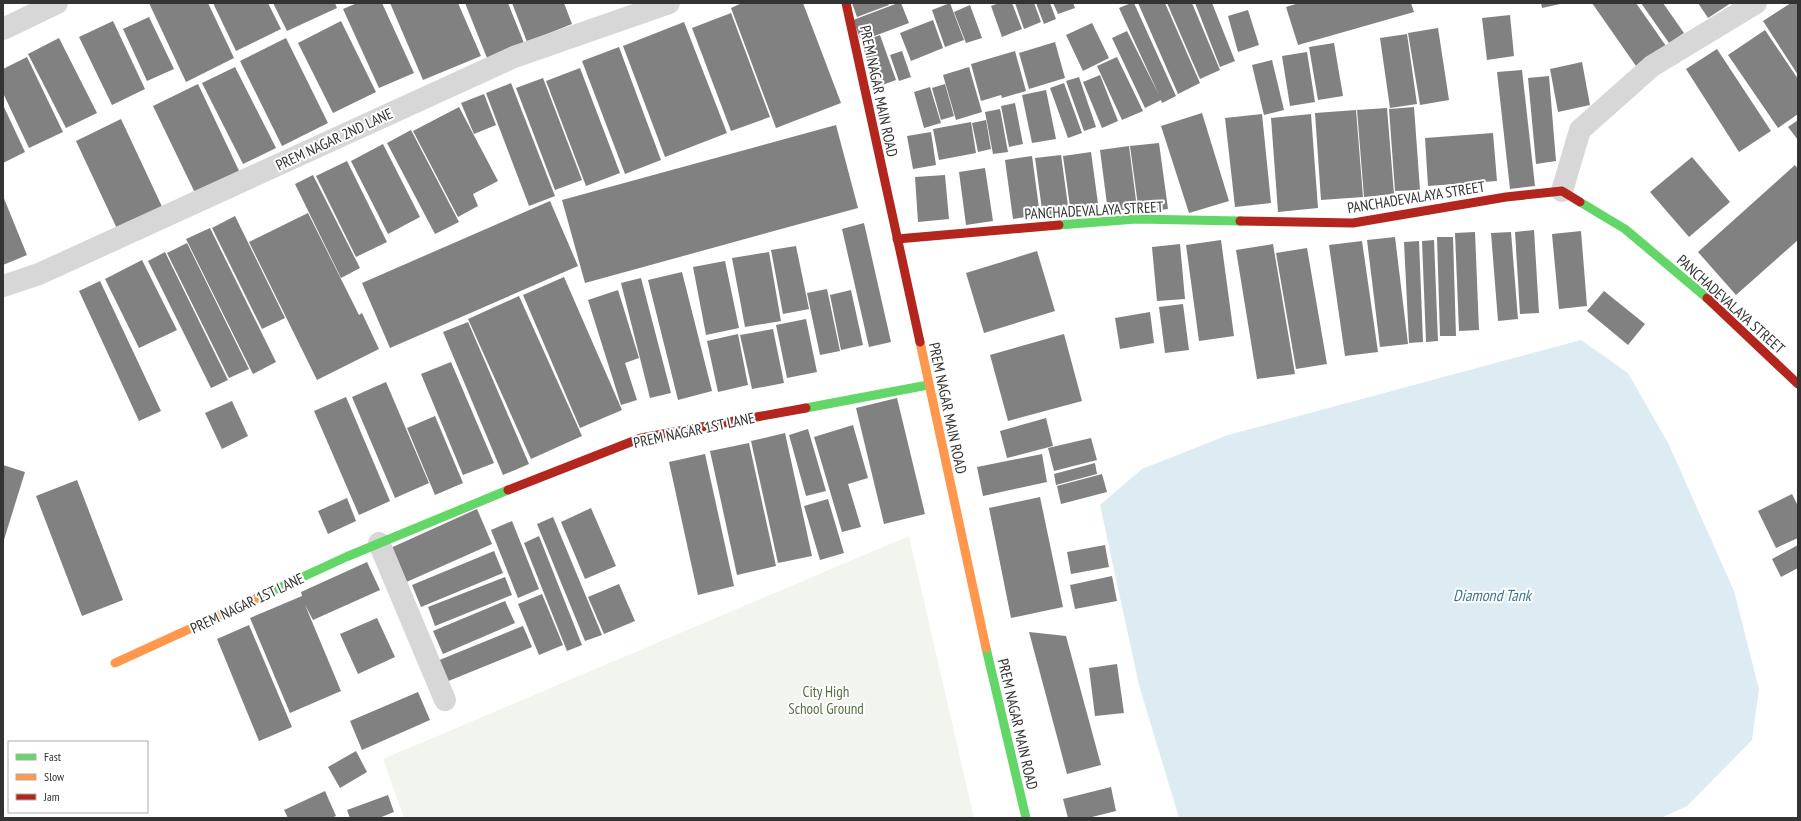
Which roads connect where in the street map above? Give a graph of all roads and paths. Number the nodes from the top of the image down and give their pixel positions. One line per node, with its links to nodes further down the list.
1 (57, 3): 5 (street)
2 (669, 3): 8 (street, PREM NAGAR 2ND LANE)
3 (846, 3): 7 (street, PREM NAGAR MAIN ROAD)
4 (1756, 3): 6 (street)
5 (3, 29)
6 (1562, 191): 7 (street, PANCHADEVALAYA STREET); 9 (street, PANCHADEVALAYA STREET)
7 (897, 239): 10 (street, PREM NAGAR MAIN ROAD)
8 (3, 286)
9 (1798, 384)
10 (928, 385): 11 (street, PREM NAGAR 1ST LANE); 14 (street, PREM NAGAR MAIN ROAD)
11 (379, 544): 12 (street, PREM NAGAR 1ST LANE); 13 (street)
12 (115, 663)
13 (446, 700)
14 (1026, 818)

